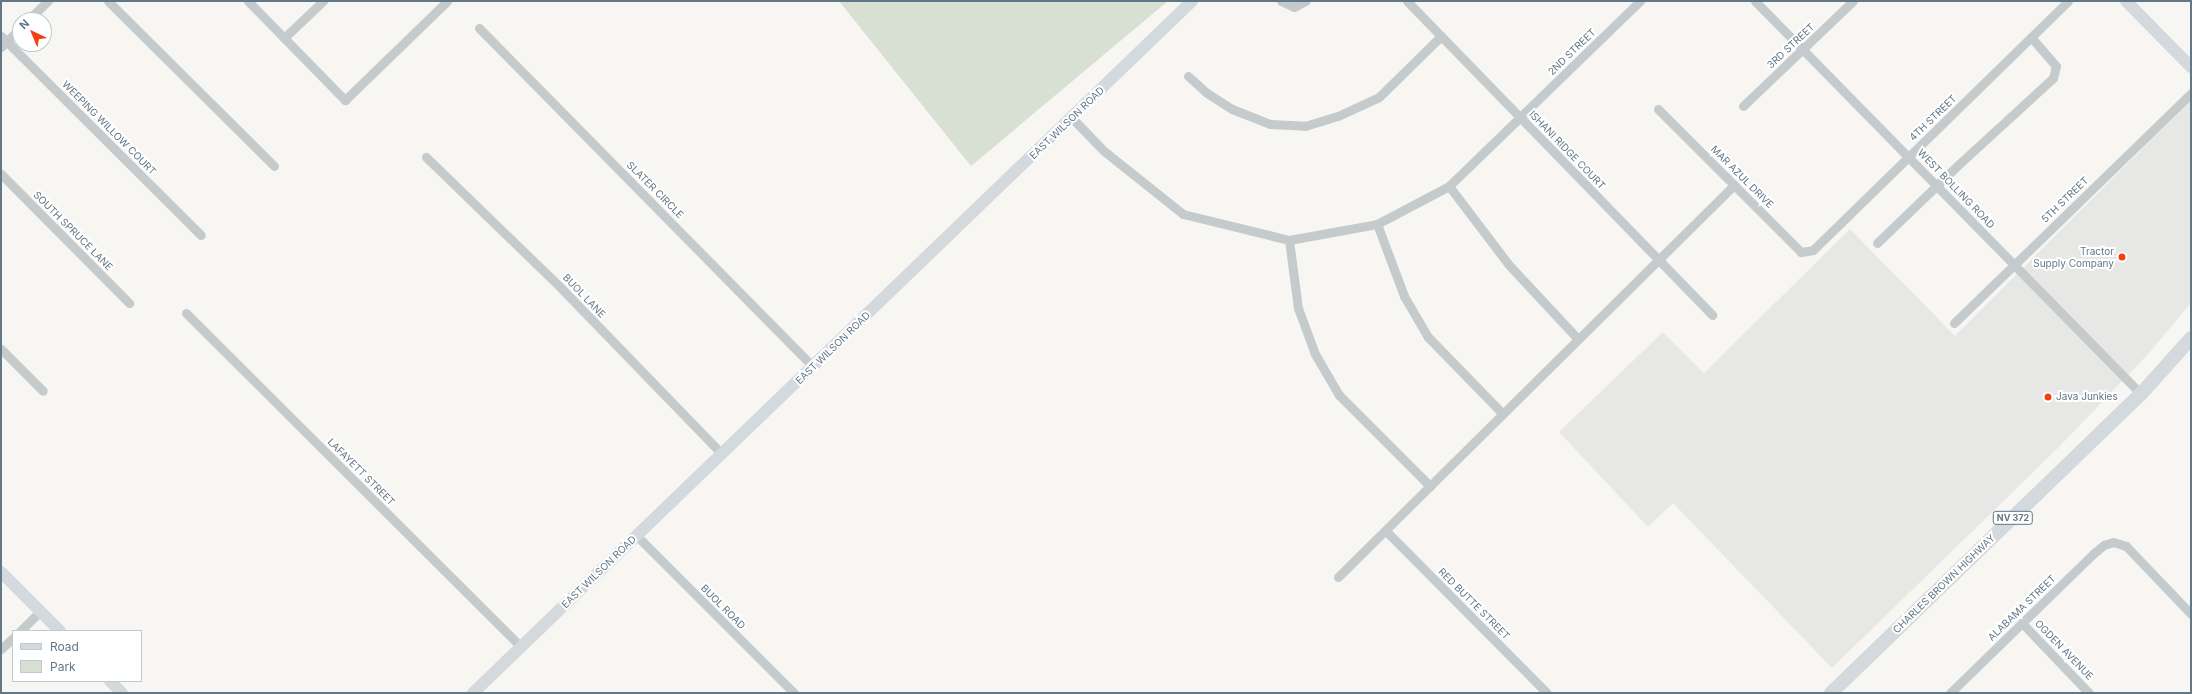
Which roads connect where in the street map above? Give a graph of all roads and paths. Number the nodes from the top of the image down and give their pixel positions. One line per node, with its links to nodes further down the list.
1 (48, 1): 15 (street)
2 (108, 1): 32 (street)
3 (248, 1): 20 (street)
4 (323, 1): 20 (street)
5 (447, 1): 20 (street)
6 (1192, 1): 28 (street, EAST WILSON ROAD)
7 (1281, 1): 8 (street)
8 (1306, 1)
9 (1407, 1): 18 (street, ISHANI RIDGE COURT)
10 (1640, 1): 29 (street, 2ND STREET)
11 (1755, 1): 22 (street, WEST BOLLING ROAD)
12 (1853, 1): 22 (street, 3RD STREET)
13 (2068, 1): 19 (street, 4TH STREET)
14 (2126, 1): 23 (street)
15 (36, 12)
16 (479, 28): 51 (street, SLATER CIRCLE)
17 (12, 34): 21 (street)
18 (1441, 36): 24 (street); 29 (street, ISHANI RIDGE COURT)
19 (2031, 36): 31 (street, 4TH STREET); 36 (street)
20 (284, 38)
21 (3, 41): 38 (street, WEEPING WILLOW COURT)
22 (1803, 49): 26 (street, 3RD STREET); 31 (street, WEST BOLLING ROAD)
23 (2191, 67)
24 (1188, 76)
25 (2191, 93): 43 (street, 5TH STREET)
26 (1743, 106)
27 (1658, 109): 34 (street, MAR AZUL DRIVE)
28 (1072, 118): 39 (street); 51 (street, EAST WILSON ROAD)
29 (1520, 118): 35 (street, 2ND STREET); 42 (street, ISHANI RIDGE COURT)
30 (426, 157): 55 (street, BUOL LANE)
31 (1909, 157): 36 (street, WEST BOLLING ROAD); 41 (street, 4TH STREET)
32 (274, 166)
33 (1, 174): 44 (street, SOUTH SPRUCE LANE)
34 (1734, 185): 41 (street, MAR AZUL DRIVE); 42 (street)
35 (1449, 186): 37 (street, 2ND STREET); 48 (street)
36 (1937, 186): 40 (street); 43 (street, WEST BOLLING ROAD)
37 (1377, 224): 39 (street, 2ND STREET); 54 (street)
38 (200, 235)
39 (1289, 240): 56 (street)
40 (1877, 243)
41 (1814, 250)
42 (1658, 259): 46 (street, ISHANI RIDGE COURT); 48 (street)
43 (2014, 265): 47 (street, 5TH STREET); 53 (street, WEST BOLLING ROAD)
44 (129, 303)
45 (186, 313): 67 (street, LAFAYETT STREET)
46 (1712, 315)
47 (1954, 323)
48 (1577, 338): 54 (street)
49 (2191, 338): 53 (main road, CHARLES BROWN HIGHWAY / NV 372)
50 (1, 349): 52 (street)
51 (814, 367): 55 (street, EAST WILSON ROAD)
52 (43, 390)
53 (2140, 394): 74 (main road, CHARLES BROWN HIGHWAY / NV 372)
54 (1503, 414): 56 (street)
55 (722, 454): 58 (street, EAST WILSON ROAD)
56 (1430, 486): 57 (street)
57 (1386, 531): 60 (street); 73 (street, RED BUTTE STREET)
58 (637, 536): 67 (street, EAST WILSON ROAD); 72 (street, BUOL ROAD)
59 (1, 572): 61 (street)
60 (1338, 577)
61 (41, 611): 64 (street); 65 (street)
62 (2191, 614): 63 (street, ALABAMA STREET)
63 (2022, 623): 75 (street, ALABAMA STREET); 76 (street, OGDEN AVENUE)
64 (21, 630)
65 (59, 630)
66 (12, 639): 68 (street)
67 (521, 647): 71 (street, EAST WILSON ROAD)
68 (1, 649)
69 (111, 682): 70 (street)
70 (122, 693)
71 (473, 693)
72 (794, 693)
73 (1547, 693)
74 (1831, 693)
75 (1950, 693)
76 (2089, 693)

